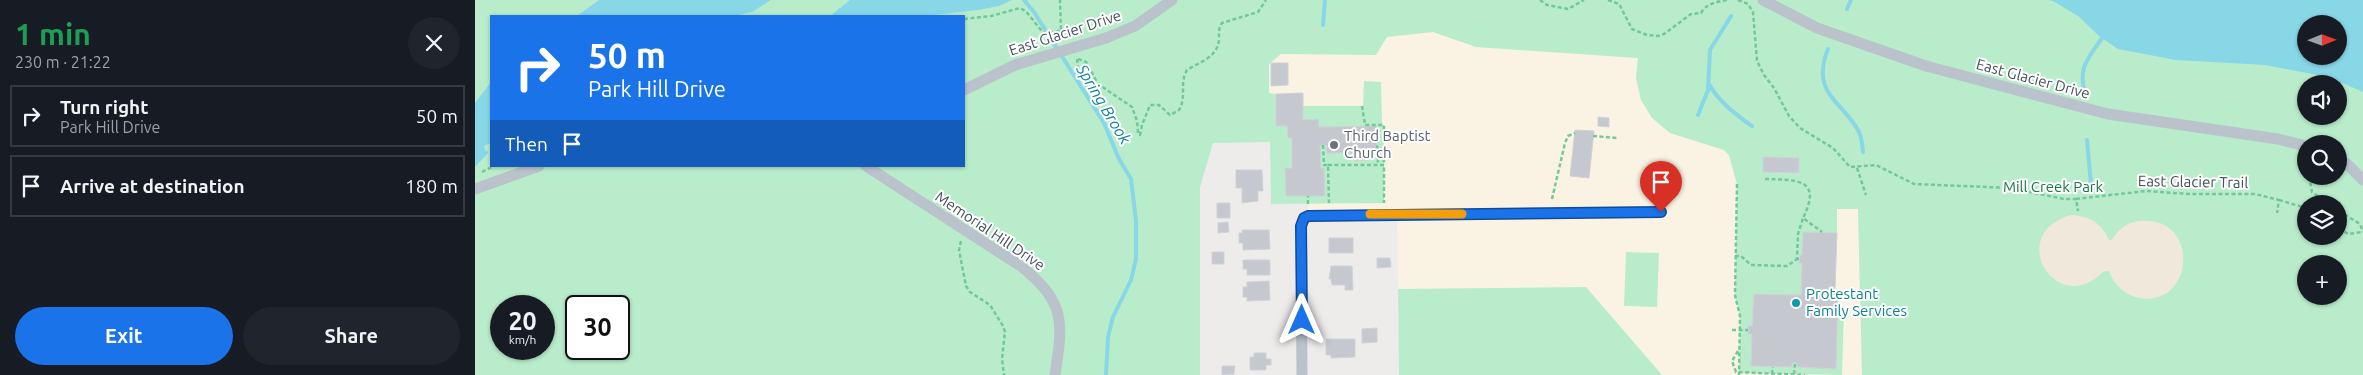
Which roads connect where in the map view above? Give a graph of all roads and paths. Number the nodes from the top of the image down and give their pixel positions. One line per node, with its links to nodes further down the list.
1 (1060, 0): 11 (path)
2 (1172, 0): 15 (street, East Glacier Drive, bridge)
3 (1266, 0): 14 (path)
4 (1540, 0): 5 (path)
5 (1584, 0)
6 (1608, 0): 7 (path)
7 (1727, 0)
8 (1740, 0): 33 (path)
9 (1763, 0): 22 (street, East Glacier Drive)
10 (965, 20): 11 (path)
11 (1058, 31): 12 (path)
12 (1067, 44)
13 (1073, 54): 14 (path)
14 (1077, 59): 16 (path)
15 (965, 89)
16 (1092, 93)
17 (1362, 106): 25 (path)
18 (1575, 133): 41 (path)
19 (1593, 136): 20 (path)
20 (1617, 138)
21 (1377, 139): 29 (path)
22 (2297, 144)
23 (1323, 146): 27 (path)
24 (1361, 160): 28 (path)
25 (1383, 164): 29 (path); 44 (path)
26 (2347, 164): 36 (street)
27 (1328, 165): 28 (path); 46 (path)
28 (1361, 165): 29 (path)
29 (1378, 165)
30 (492, 167): 34 (path)
31 (536, 167): 38 (street)
32 (868, 167): 67 (street, Memorial Hill Drive)
33 (1857, 168): 39 (path); 42 (path, East Glacier Trail)
34 (475, 176)
35 (1765, 179): 52 (path)
36 (2363, 180)
37 (1737, 184): 57 (path)
38 (475, 189)
39 (1866, 195)
40 (1308, 196): 45 (path)
41 (1552, 199)
42 (2076, 199): 43 (path, East Glacier Trail); 48 (path)
43 (2279, 200): 47 (path, East Glacier Trail); 50 (path)
44 (1383, 203)
45 (1308, 204)
46 (1329, 204)
47 (2297, 205)
48 (2078, 211)
49 (1661, 212): 68 (street)
50 (2277, 213)
51 (2347, 215): 54 (path)
52 (1803, 218): 53 (path); 57 (path)
53 (1822, 232)
54 (2363, 232): 55 (path)
55 (2347, 233)
56 (961, 241): 66 (path)
57 (1735, 256): 59 (path)
58 (1732, 330): 59 (path)
59 (1740, 330): 60 (path); 61 (path)
60 (1748, 330)
61 (1739, 350): 64 (path); 64 (path)
62 (1795, 364): 69 (path)
63 (1773, 366): 65 (path)
64 (1739, 374): 65 (path)
65 (1772, 374): 69 (path)
66 (1004, 375)
67 (1055, 375)
68 (1302, 375)
69 (1794, 375): 70 (path)
70 (1805, 375)

